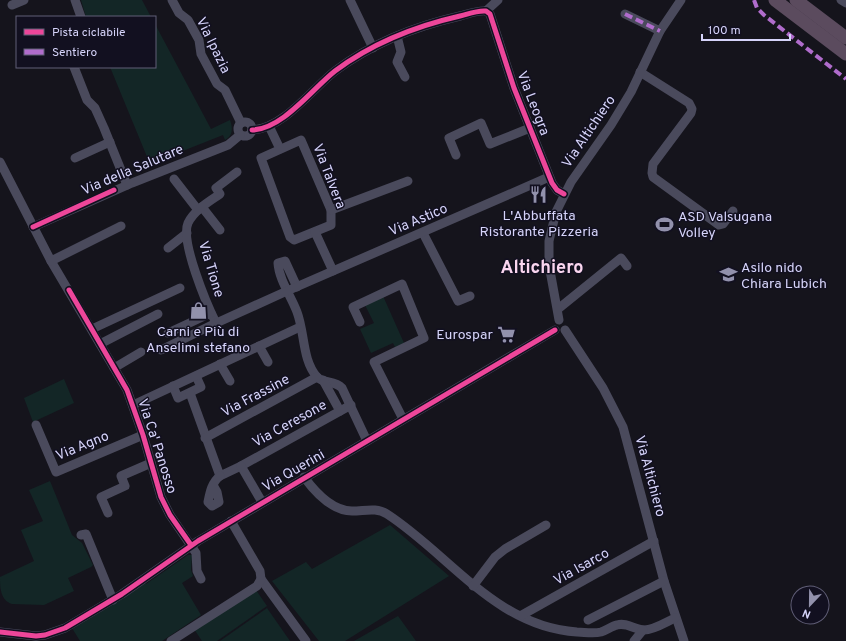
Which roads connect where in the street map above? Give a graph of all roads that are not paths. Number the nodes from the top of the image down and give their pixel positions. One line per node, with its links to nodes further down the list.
1 (24, 0): 11 (street)
2 (75, 0): 14 (street)
3 (172, 0): 25 (street, Via Ipazia)
4 (350, 0): 19 (street)
5 (498, 0): 12 (street)
6 (681, 0): 16 (street, Via Altichiero)
7 (774, 0): 15 (highway)
8 (796, 0): 18 (highway)
9 (841, 0): 10 (street)
10 (846, 3)
11 (12, 5)
12 (488, 13): 17 (street, Via della Salutare); 27 (street, Via Leogra)
13 (625, 14): 16 (street)
14 (80, 16)
15 (805, 23): 20 (highway); 21 (highway)
16 (660, 31): 23 (street, Via Altichiero)
17 (397, 36): 19 (street, Via della Salutare); 24 (street)
18 (846, 38)
19 (373, 48): 26 (street, Via della Salutare)
20 (846, 54)
21 (846, 62)
22 (74, 68): 30 (street)
23 (640, 72): 40 (street, Via Altichiero); 43 (street)
24 (405, 77)
25 (241, 123): 28 (street); 29 (street)
26 (270, 126): 28 (street, Via della Salutare); 31 (street)
27 (530, 128): 32 (street); 36 (street, Via Leogra)
28 (252, 130): 29 (street, Via della Salutare)
29 (240, 135): 39 (street, Via della Salutare)
30 (110, 142): 33 (street); 39 (street)
31 (280, 149): 42 (street, Via Talvera); 51 (street, Via Talvera)
32 (456, 155)
33 (75, 158)
34 (0, 162): 46 (street, Via Ca' Panosso)
35 (237, 172): 41 (street, Via Tione)
36 (550, 176): 40 (street, Via Leogra); 50 (street, Via Astico)
37 (174, 179): 41 (street, Via Tione)
38 (408, 181): 42 (street)
39 (127, 185): 46 (street, Via della Salutare)
40 (564, 194): 60 (street, Via Altichiero)
41 (200, 209): 47 (street, Via Tione); 49 (street, Via Tione)
42 (331, 210): 44 (street, Via Talvera)
43 (733, 211)
44 (331, 221): 48 (street, Via Talvera); 51 (street, Via Talvera)
45 (121, 226): 53 (street)
46 (33, 227): 53 (street, Via Ca' Panosso)
47 (220, 230)
48 (315, 232): 51 (street, Via Talvera); 55 (street)
49 (187, 233): 52 (street, Via Tione); 61 (street, Via Tione)
50 (423, 233): 55 (street, Via Astico); 59 (street)
51 (290, 237)
52 (168, 248)
53 (51, 261): 66 (street, Via Ca' Panosso)
54 (627, 266): 60 (street)
55 (333, 271): 56 (street, Via Astico)
56 (296, 287): 58 (street, Via Astico); 58 (street)
57 (180, 288): 66 (street)
58 (287, 291): 64 (street, Via Astico); 65 (street)
59 (470, 296)
60 (558, 309): 67 (street, Via Altichiero)
61 (211, 313): 64 (street, Via Tione); 68 (street, Via Tione)
62 (158, 314): 69 (street)
63 (360, 322): 84 (street)
64 (216, 323): 71 (street, Via Astico)
65 (300, 327): 70 (street); 77 (street)
66 (92, 329): 69 (street, Via Ca' Panosso)
67 (560, 330): 84 (street, Via Querini); 99 (street, Via Altichiero)
68 (168, 333)
69 (100, 344): 75 (street, Via Ca' Panosso)
70 (259, 346): 73 (street); 74 (street)
71 (161, 350)
72 (141, 352): 75 (street)
73 (268, 362)
74 (220, 364): 76 (street); 78 (street)
75 (114, 368): 81 (street, Via Ca' Panosso)
76 (196, 376): 79 (street); 80 (street)
77 (320, 379): 82 (street); 83 (street); 87 (street, Via Frassine)
78 (230, 381)
79 (173, 386): 80 (street); 81 (street)
80 (190, 393): 87 (street)
81 (133, 405): 86 (street, Via Ca' Panosso)
82 (351, 405): 83 (street, Via Ceresone); 88 (street)
83 (340, 411): 90 (street, Via Ceresone)
84 (403, 419): 88 (street, Via Querini)
85 (36, 425): 86 (street, Via Agno)
86 (143, 434): 89 (street, Via Ca' Panosso)
87 (205, 438): 91 (street)
88 (367, 441): 92 (street, Via Querini)
89 (152, 463): 95 (street); 100 (street, Via Ca' Panosso)
90 (241, 466): 91 (street, Via Ceresone); 94 (street)
91 (220, 476): 93 (street, Via Ceresone)
92 (304, 478): 94 (street, Via Querini); 104 (street)
93 (213, 485)
94 (262, 502): 96 (street, Via Querini)
95 (108, 513)
96 (231, 521): 100 (street, Via Querini); 102 (street)
97 (546, 525): 104 (street)
98 (81, 536): 105 (street)
99 (654, 541): 103 (street, Via Altichiero); 106 (street, Via Isarco)
100 (190, 545): 101 (street, Via Ca' Panosso); 105 (street, Via Querini)
101 (201, 579)
102 (261, 579): 112 (street); 113 (street)
103 (664, 581): 107 (street, Via Altichiero); 108 (street)
104 (473, 586): 106 (street)
105 (113, 600): 111 (street, Via Querini)
106 (522, 615): 109 (street)
107 (675, 618): 109 (street); 115 (street, Via Altichiero)
108 (588, 620)
109 (643, 630): 114 (street)
110 (0, 632): 111 (street, Via Querini)
111 (40, 638)
112 (171, 641)
113 (306, 641)
114 (634, 641)
115 (684, 641)

